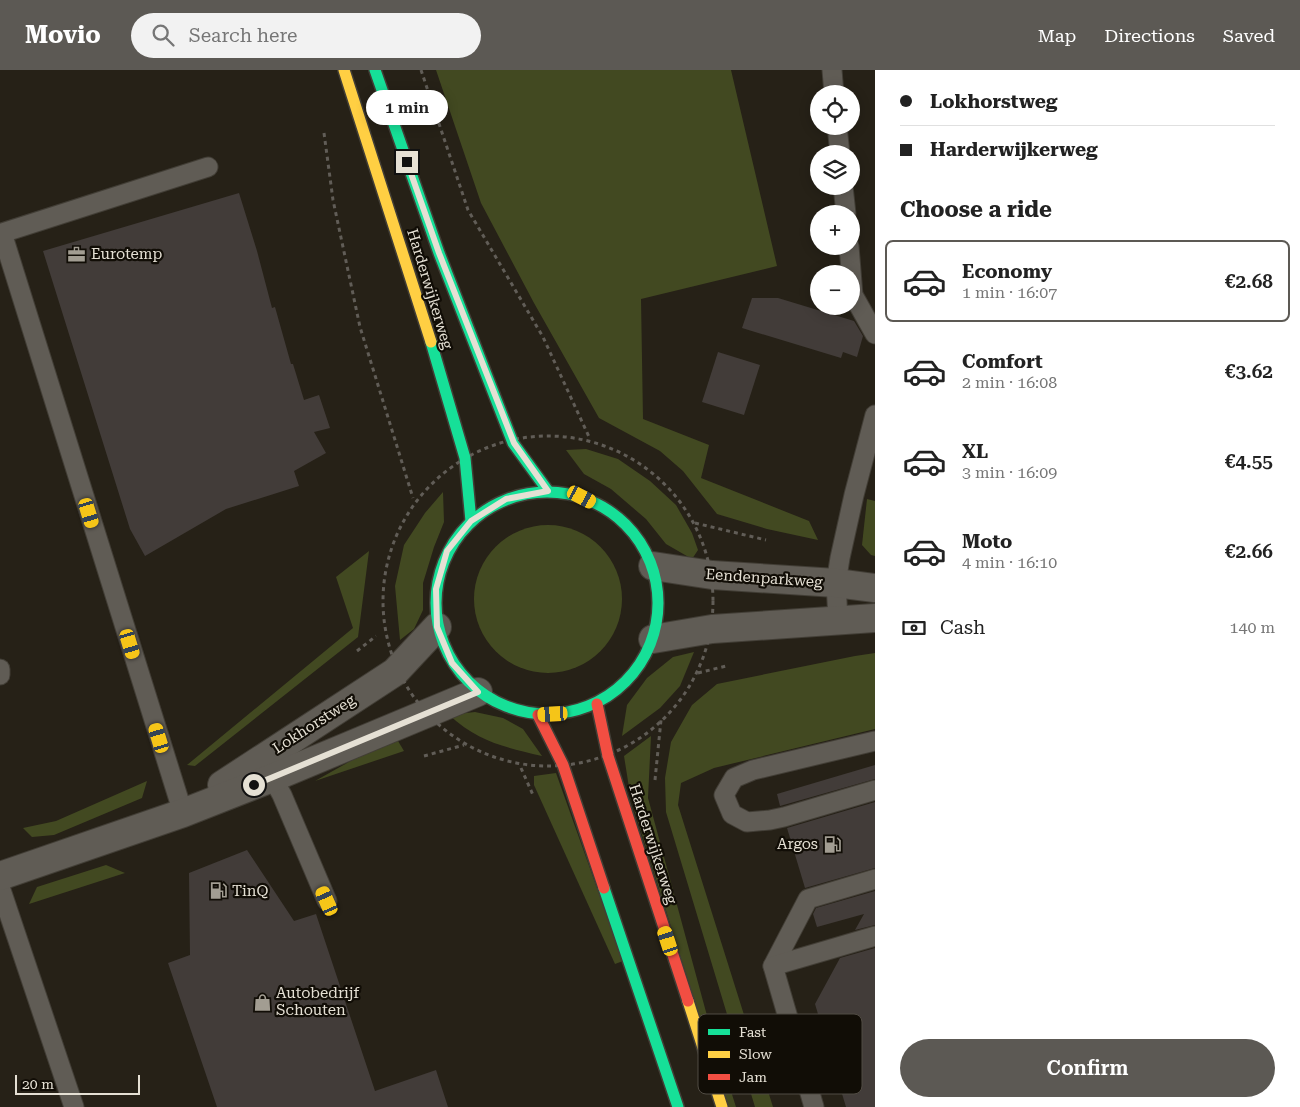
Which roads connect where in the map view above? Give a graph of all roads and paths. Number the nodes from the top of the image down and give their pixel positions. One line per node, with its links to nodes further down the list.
1 (344, 70): 16 (main road, Harderwijkerweg)
2 (375, 70): 15 (main road, Harderwijkerweg)
3 (420, 70): 12 (path)
4 (832, 70): 5 (lane)
5 (833, 85)
6 (323, 125): 27 (path)
7 (208, 167): 38 (lane)
8 (850, 255): 9 (lane)
9 (875, 334)
10 (875, 415): 19 (lane)
11 (549, 439): 12 (path)
12 (590, 439): 13 (path)
13 (645, 462)
14 (652, 466): 18 (path)
15 (548, 491): 16 (main road); 17 (main road)
16 (471, 521): 23 (main road)
17 (653, 566): 18 (street, Eendenparkweg); 25 (main road)
18 (712, 575): 19 (street, Eendenparkweg); 24 (path)
19 (836, 583): 20 (street, Eendenparkweg); 22 (lane)
20 (875, 588)
21 (875, 618): 22 (street)
22 (838, 620): 24 (street)
23 (437, 627): 27 (street, Lokhorstweg); 29 (main road)
24 (712, 629): 25 (street); 34 (path)
25 (653, 639): 30 (main road)
26 (0, 669): 28 (lane)
27 (395, 672): 31 (path); 36 (street, Lokhorstweg)
28 (0, 675)
29 (478, 692): 31 (street, Lokhorstweg); 32 (main road)
30 (597, 704): 32 (main road); 34 (main road, Harderwijkerweg)
31 (425, 714): 35 (path); 36 (street, Lokhorstweg)
32 (538, 715): 35 (main road)
33 (875, 741): 37 (lane)
34 (608, 756): 35 (path); 46 (main road, Harderwijkerweg)
35 (563, 765): 50 (main road)
36 (267, 768): 38 (street, Lokhorstweg); 42 (lane)
37 (875, 790)
38 (182, 813): 39 (street, Lokhorstweg)
39 (0, 876)
40 (875, 879): 44 (lane)
41 (0, 887): 49 (lane)
42 (327, 901)
43 (875, 936): 44 (lane)
44 (773, 966): 45 (lane)
45 (787, 1014)
46 (698, 1033)
47 (718, 1094): 51 (main road, Harderwijkerweg)
48 (810, 1094): 52 (lane)
49 (74, 1107)
50 (678, 1107)
51 (722, 1107)
52 (814, 1107)

